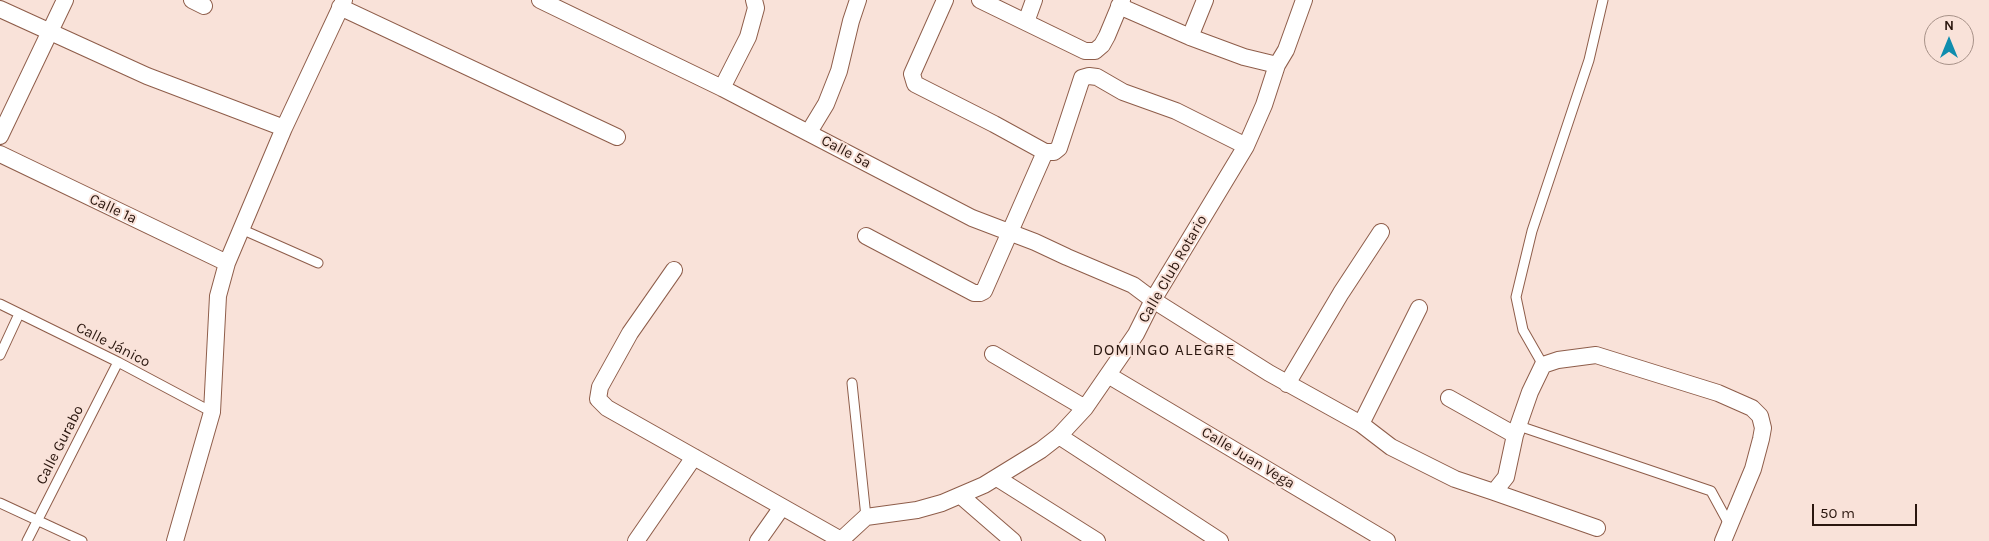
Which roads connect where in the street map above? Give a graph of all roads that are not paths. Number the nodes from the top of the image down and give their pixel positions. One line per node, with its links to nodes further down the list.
1 (65, 0): 15 (street)
2 (540, 0): 20 (street, Calle 5ª)
3 (754, 0): 20 (street)
4 (858, 0): 22 (street)
5 (945, 0): 26 (street)
6 (980, 0): 14 (street)
7 (1034, 0): 14 (street)
8 (1206, 0): 16 (street)
9 (1304, 0): 18 (street, Calle Club Rotario)
10 (1603, 0): 42 (lane)
11 (1121, 3): 16 (street); 17 (street)
12 (342, 4): 21 (street); 24 (street)
13 (0, 9): 15 (street)
14 (1026, 22): 17 (street)
15 (51, 32): 21 (street); 23 (street)
16 (1190, 37): 18 (street)
17 (1095, 51): 19 (street)
18 (1277, 65): 25 (street, Calle Club Rotario)
19 (1089, 76): 25 (street); 26 (street)
20 (722, 88): 22 (street, Calle 5ª)
21 (284, 128): 28 (street)
22 (809, 132): 29 (street, Calle 5ª)
23 (0, 136)
24 (617, 137)
25 (1246, 146): 35 (street, Calle Club Rotario)
26 (1045, 152): 29 (street)
27 (0, 154): 32 (street, Calle 1ª)
28 (241, 229): 32 (street); 33 (lane)
29 (1009, 232): 31 (street); 35 (street, Calle 5ª)
30 (1381, 232): 45 (street)
31 (866, 236)
32 (227, 263): 48 (street)
33 (318, 263)
34 (674, 270): 52 (street)
35 (1153, 300): 43 (street, Calle Club Rotario); 45 (street, Calle 5ª)
36 (0, 304): 38 (lane, Calle Jánico)
37 (1419, 308): 49 (street)
38 (19, 314): 40 (lane); 41 (lane, Calle Jánico)
39 (992, 354): 47 (street)
40 (0, 355)
41 (118, 362): 48 (lane, Calle Jánico); 59 (lane, Calle Gurabo)
42 (1543, 366): 50 (street); 60 (street)
43 (1108, 375): 47 (street, Calle Club Rotario); 71 (street, Calle Juan Vega)
44 (852, 383): 58 (lane)
45 (1287, 384): 49 (street, Calle 5ª)
46 (1449, 398): 50 (street)
47 (1085, 408): 51 (street, Calle Club Rotario)
48 (212, 412): 65 (street)
49 (1361, 424): 54 (street, Calle 5ª)
50 (1517, 431): 54 (street); 60 (lane)
51 (1059, 436): 53 (street, Calle Club Rotario); 70 (street)
52 (694, 457): 57 (street); 66 (street)
53 (997, 478): 55 (street, Calle Club Rotario); 69 (street)
54 (1494, 492): 61 (street, Calle 5ª)
55 (961, 496): 58 (street, Calle Club Rotario); 68 (street)
56 (0, 503): 59 (lane)
57 (782, 507): 62 (street); 67 (street)
58 (866, 517): 62 (street)
59 (37, 520): 63 (lane, Calle Gurabo); 64 (lane)
60 (1729, 524): 72 (street)
61 (1597, 528)
62 (840, 540)
63 (27, 541)
64 (82, 541)
65 (175, 541)
66 (636, 541)
67 (758, 541)
68 (1011, 541)
69 (1097, 541)
70 (1220, 541)
71 (1387, 541)
72 (1723, 541)

